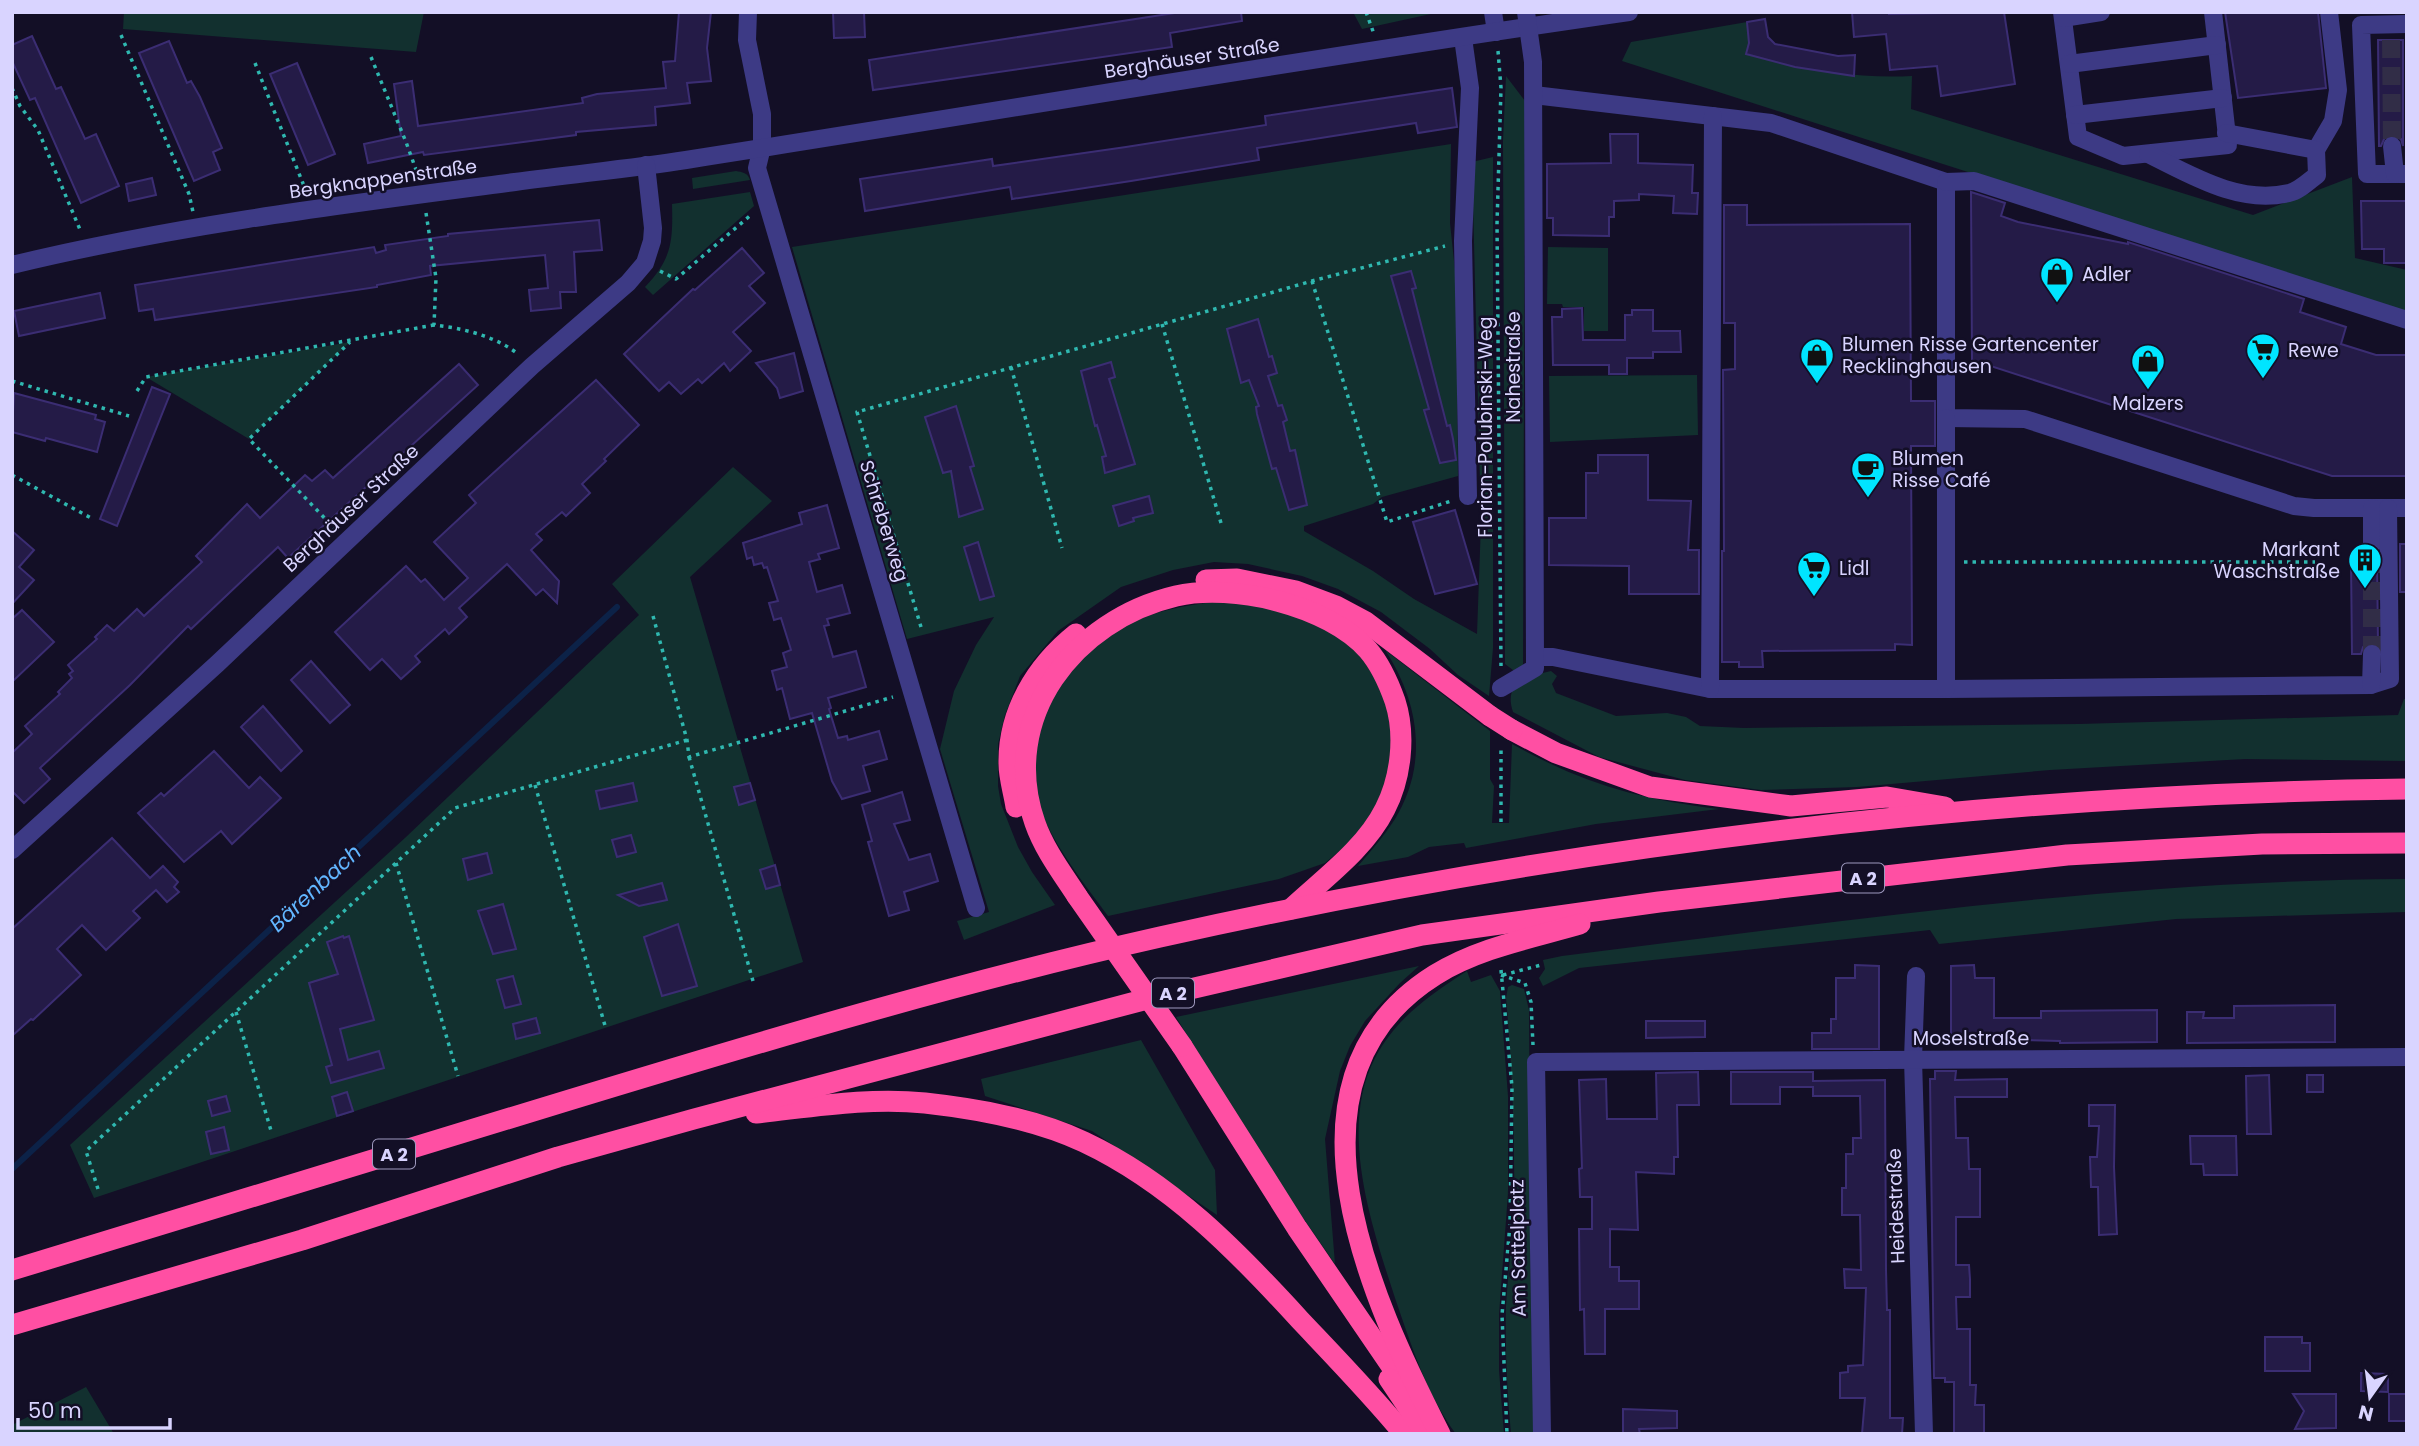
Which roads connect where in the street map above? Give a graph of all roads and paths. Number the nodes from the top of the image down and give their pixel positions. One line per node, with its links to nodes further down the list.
1 (748, 12): 24 (street, Schreberweg)
2 (1493, 12): 10 (street)
3 (1629, 12): 8 (street, Berghäuser Straße)
4 (2101, 12): 7 (street)
5 (2213, 12): 13 (street)
6 (2329, 12): 25 (street)
7 (2062, 15): 16 (street)
8 (1527, 20): 10 (street, Berghäuser Straße); 18 (street, Nahestraße)
9 (2397, 29): 28 (street)
10 (1496, 33): 12 (street, Berghäuser Straße); 67 (path, Florian-Polubinski-Weg)
11 (121, 36): 33 (path)
12 (1463, 38): 24 (street, Berghäuser Straße); 34 (street)
13 (2217, 45): 16 (street); 19 (street)
14 (371, 57): 30 (path)
15 (255, 63): 32 (path)
16 (2069, 64): 20 (street)
17 (12, 88): 35 (path)
18 (1534, 95): 21 (street); 64 (street, Nahestraße)
19 (2222, 98): 20 (street); 22 (street)
20 (2075, 115): 26 (street)
21 (1713, 116): 29 (street); 68 (street)
22 (2226, 132): 25 (street); 26 (street)
23 (2392, 146): 28 (street)
24 (762, 147): 27 (street, Bergknappenstraße); 31 (street, Schreberweg)
25 (2316, 150): 26 (street)
26 (2148, 154)
27 (646, 165): 30 (street, Bergknappenstraße); 36 (street, Berghäuser Straße)
28 (2401, 174)
29 (1946, 182): 39 (street); 48 (street)
30 (424, 194): 32 (street, Bergknappenstraße); 41 (path)
31 (767, 201): 36 (path); 70 (street, Schreberweg)
32 (314, 209): 33 (street, Bergknappenstraße)
33 (198, 227): 35 (street, Bergknappenstraße)
34 (1464, 241): 38 (path); 50 (street)
35 (87, 247): 37 (street, Bergknappenstraße)
36 (645, 263): 43 (street, Berghäuser Straße)
37 (12, 265)
38 (1312, 281): 40 (path); 50 (path)
39 (2407, 320)
40 (1162, 324): 44 (path); 54 (path)
41 (434, 325): 42 (path); 43 (path)
42 (350, 342): 46 (path); 55 (path)
43 (532, 366): 55 (street, Berghäuser Straße)
44 (1011, 367): 57 (path); 62 (path)
45 (12, 382): 47 (path)
46 (137, 391)
47 (129, 416)
48 (1947, 418): 51 (street); 58 (street)
49 (12, 475): 53 (path)
50 (1468, 496)
51 (2380, 508): 52 (street); 56 (street); 60 (street)
52 (2407, 508)
53 (91, 518)
54 (1221, 523)
55 (347, 541): 79 (street, Berghäuser Straße)
56 (2372, 545)
57 (1062, 548)
58 (1946, 562): 59 (path); 69 (street)
59 (2315, 562)
60 (2398, 615): 65 (street)
61 (653, 616): 72 (path)
62 (921, 627)
63 (2372, 654): 66 (street)
64 (1535, 657): 67 (street); 68 (street)
65 (2399, 679): 66 (street)
66 (2371, 685): 69 (street)
67 (1501, 688)
68 (1710, 688): 69 (street)
69 (1946, 689)
70 (912, 692): 73 (path); 83 (street, Schreberweg)
71 (1506, 736): 76 (highway); 77 (path); 81 (highway, bridge)
72 (687, 740): 73 (path); 74 (path)
73 (689, 757): 88 (path)
74 (535, 785): 80 (path); 90 (path)
75 (2407, 789): 76 (highway, A 2)
76 (1971, 812): 84 (highway, A 2)
77 (1501, 822)
78 (2407, 843): 82 (highway, A 2)
79 (12, 850)
80 (396, 863): 89 (path); 95 (path)
81 (1071, 897): 84 (highway); 91 (highway)
82 (1659, 902): 96 (highway, A 2); 103 (highway)
83 (976, 908)
84 (1291, 909): 99 (highway, A 2)
85 (1541, 965): 86 (path)
86 (1501, 973): 94 (path); 104 (path)
87 (1916, 976): 93 (street, Heidestraße)
88 (753, 981)
89 (236, 1012): 97 (path); 98 (path)
90 (606, 1029)
91 (1174, 1048): 102 (highway); 103 (highway)
92 (2407, 1057): 93 (street, Moselstraße)
93 (1913, 1059): 94 (street, Moselstraße); 106 (street, Heidestraße)
94 (1536, 1062): 105 (street, Am Sattelplatz)
95 (458, 1076)
96 (694, 1119): 100 (highway, A 2); 101 (highway)
97 (272, 1135)
98 (98, 1189)
99 (12, 1270)
100 (12, 1325)
101 (1404, 1434)
102 (1426, 1434)
103 (1439, 1434)
104 (1507, 1434)
105 (1542, 1434)
106 (1924, 1434)

